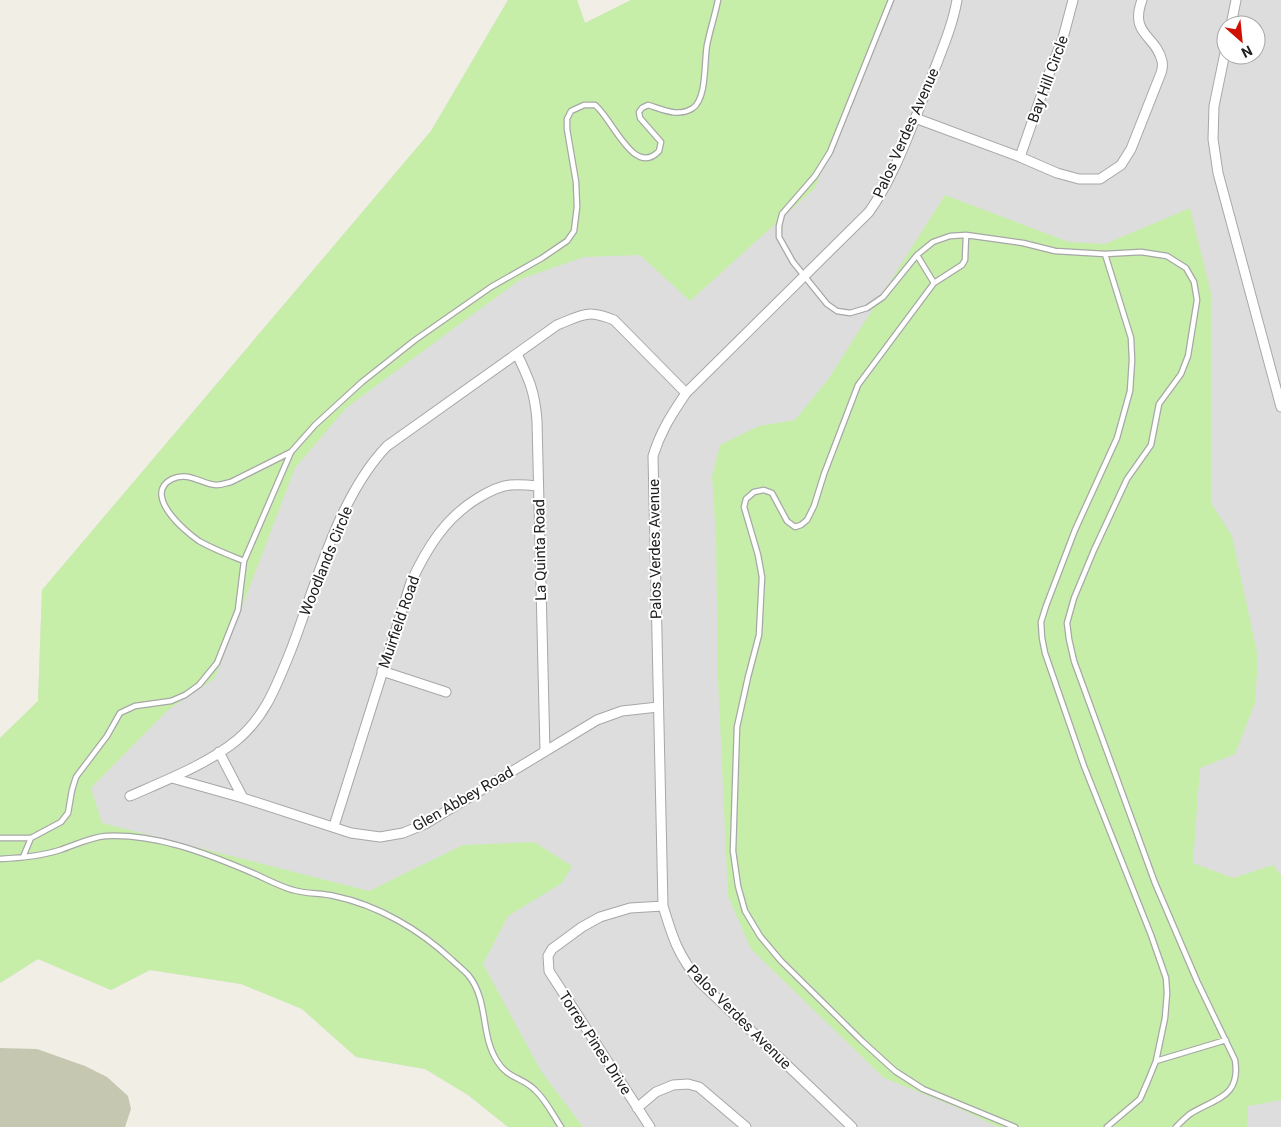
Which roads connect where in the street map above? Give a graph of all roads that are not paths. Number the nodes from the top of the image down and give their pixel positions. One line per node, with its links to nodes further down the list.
1 (718, 0): 19 (lane)
2 (891, 0): 14 (lane)
3 (958, 0): 9 (street, Palos Verdes Avenue)
4 (1073, 0): 10 (street, Bay Hill Circle)
5 (1142, 0): 10 (street)
6 (1236, 0): 7 (street)
7 (1233, 15)
8 (1222, 65): 18 (street)
9 (915, 118): 10 (street); 14 (street, Palos Verdes Avenue)
10 (1020, 157)
11 (966, 235): 12 (lane); 13 (lane); 15 (lane)
12 (1105, 254): 36 (lane); 37 (lane)
13 (917, 255): 14 (lane); 15 (lane)
14 (805, 276): 17 (street, Palos Verdes Avenue)
15 (934, 283): 43 (lane)
16 (517, 354): 17 (street, Woodlands Circle); 20 (street, La Quinta Road); 26 (street, Woodlands Circle)
17 (686, 393): 24 (street, Palos Verdes Avenue)
18 (1281, 406)
19 (291, 452): 21 (lane); 21 (lane)
20 (538, 486): 22 (street, Muirfield Road); 25 (street, La Quinta Road)
21 (244, 562): 32 (lane)
22 (382, 671): 23 (street); 30 (street, Muirfield Road)
23 (446, 692)
24 (658, 707): 25 (street, Glen Abbey Road); 35 (street, Palos Verdes Avenue)
25 (545, 751): 30 (street, Glen Abbey Road)
26 (219, 752): 27 (street, Woodlands Circle); 29 (street)
27 (172, 778): 28 (street, Woodlands Circle); 29 (street, Glen Abbey Road)
28 (130, 796)
29 (243, 798): 30 (street, Glen Abbey Road)
30 (334, 826)
31 (0, 838): 32 (lane)
32 (31, 838): 33 (lane)
33 (23, 857): 34 (lane); 39 (lane)
34 (0, 858)
35 (663, 906): 38 (street, Torrey Pines Drive); 42 (street, Palos Verdes Avenue)
36 (1226, 1040): 37 (lane); 45 (lane)
37 (1156, 1061): 44 (lane)
38 (637, 1108): 40 (street, Torrey Pines Drive); 41 (street)
39 (561, 1127)
40 (650, 1127)
41 (746, 1127)
42 (852, 1127)
43 (1015, 1127)
44 (1107, 1127)
45 (1176, 1127)

